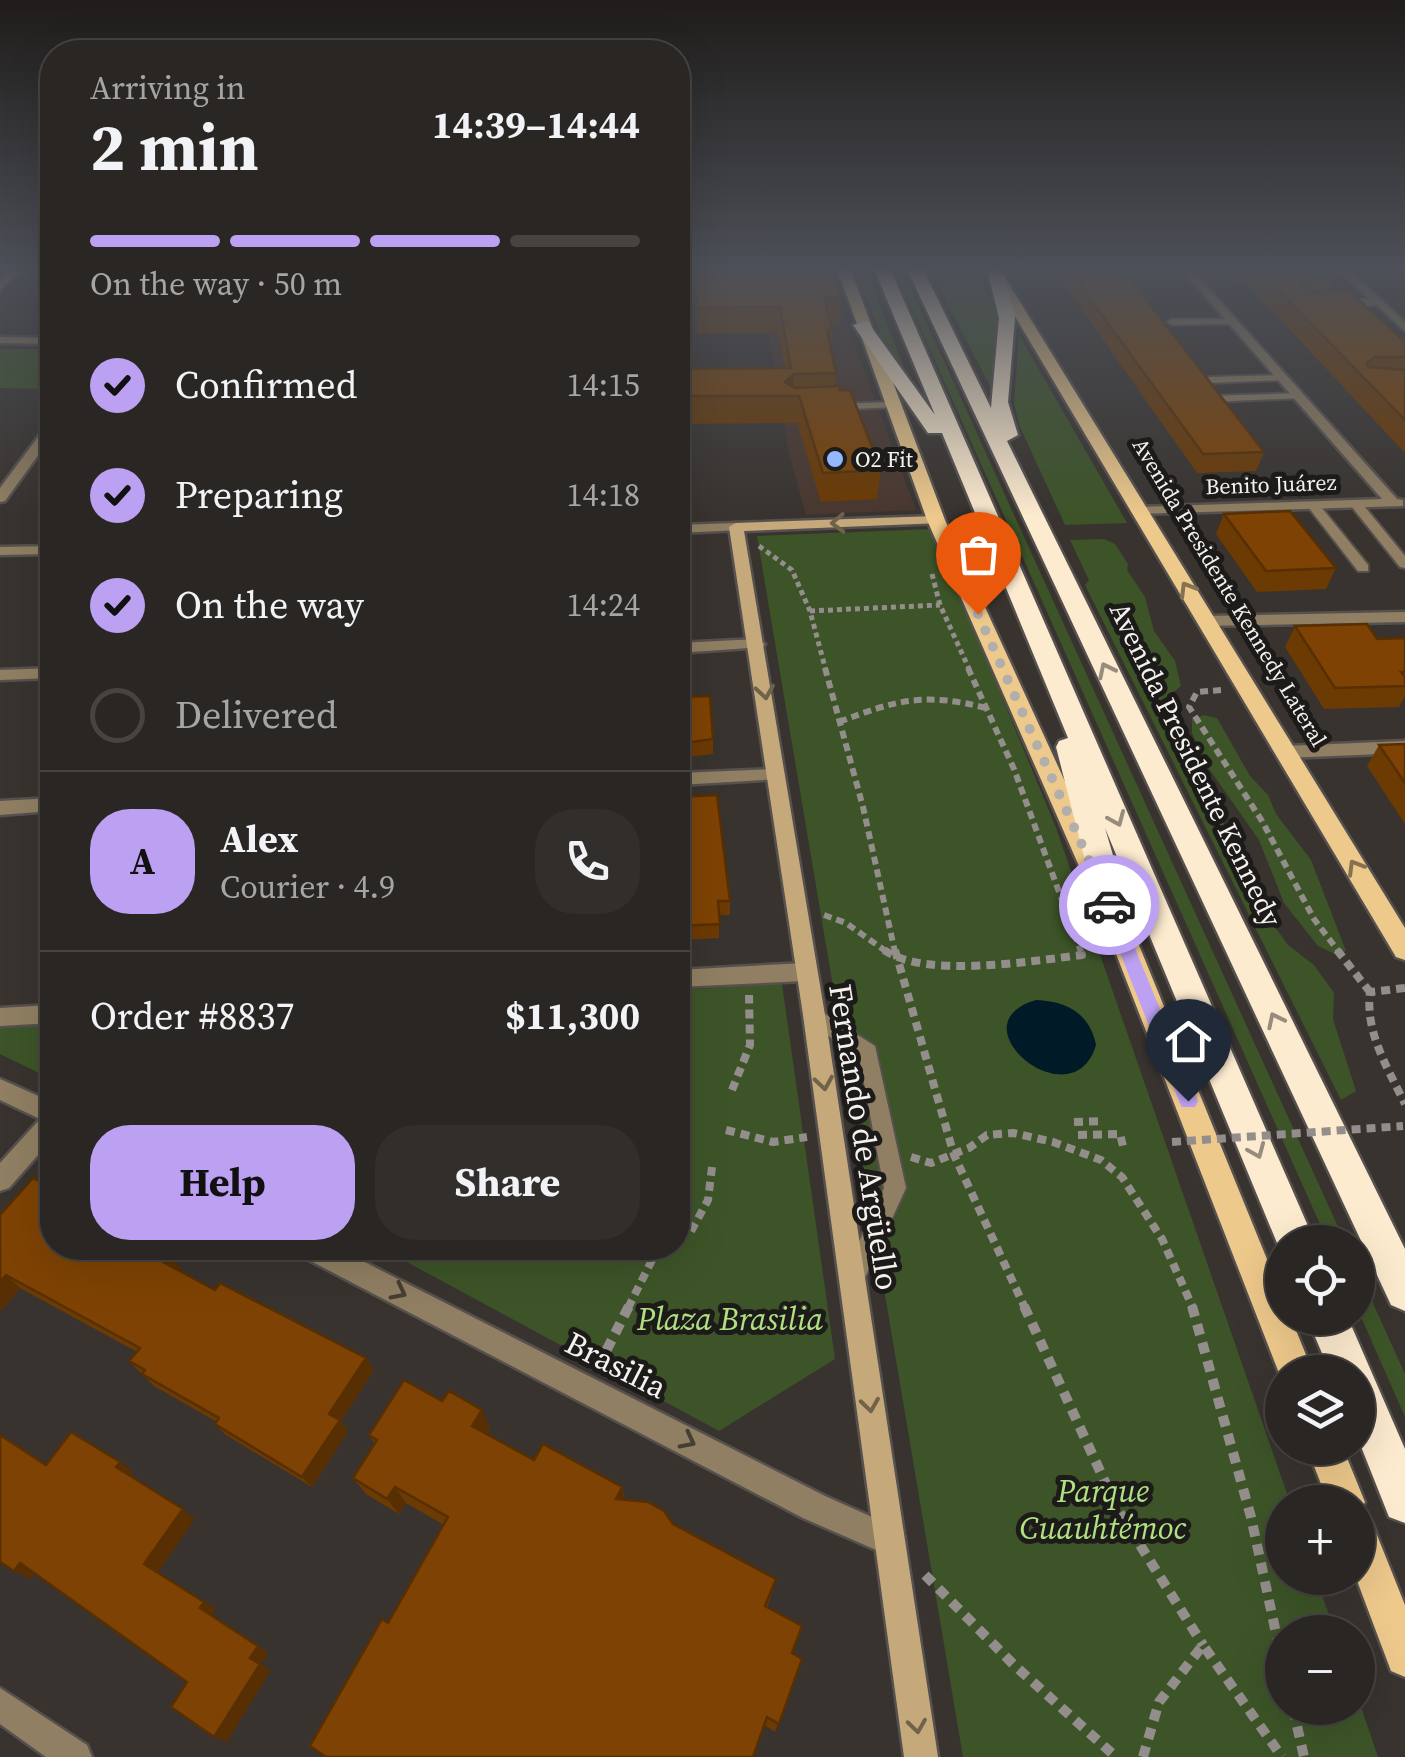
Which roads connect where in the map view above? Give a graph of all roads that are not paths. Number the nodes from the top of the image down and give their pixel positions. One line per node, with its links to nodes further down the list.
1 (872, 353): 12 (main road)
2 (881, 353): 15 (highway)
3 (917, 353): 15 (highway)
4 (955, 353): 20 (highway, Avenida Presidente Kennedy)
5 (1004, 353): 20 (highway)
6 (1044, 353): 21 (main road, Avenida Presidente Kennedy Lateral)
7 (1261, 353): 8 (street)
8 (1284, 378): 9 (lane); 10 (street)
9 (1210, 380)
10 (1299, 396): 11 (lane); 17 (street)
11 (1209, 398)
12 (892, 405): 13 (lane); 22 (main road)
13 (813, 408)
14 (40, 444): 16 (street)
15 (976, 491): 31 (highway)
16 (0, 498)
17 (1399, 503): 18 (street, Benito Juárez)
18 (1356, 504): 19 (street, Benito Juárez); 27 (lane)
19 (1314, 505): 21 (street, Benito Juárez); 28 (lane)
20 (1027, 506): 56 (highway, Avenida Presidente Kennedy, one-way to 20)
21 (1139, 511): 30 (main road, Avenida Presidente Kennedy Lateral, one-way to 21)
22 (928, 520): 24 (street, one-way to 24); 42 (main road)
23 (690, 530): 24 (street)
24 (737, 533): 32 (street, Fernando de Argüello)
25 (40, 550): 26 (street)
26 (0, 551)
27 (1405, 564)
28 (1363, 568)
29 (1405, 617): 30 (street)
30 (1206, 622): 37 (main road, Avenida Presidente Kennedy Lateral)
31 (1038, 633): 42 (highway); 53 (highway, one-way to 53)
32 (757, 644): 33 (street); 38 (street, Fernando de Argüello, one-way to 38)
33 (690, 647)
34 (40, 673): 35 (street)
35 (0, 675)
36 (1405, 747): 37 (street)
37 (1286, 752): 43 (main road, Avenida Presidente Kennedy Lateral, one-way to 37)
38 (776, 775): 39 (street); 44 (street, Fernando de Argüello)
39 (690, 779)
40 (40, 806): 41 (street)
41 (0, 808)
42 (1117, 923): 57 (main road)
43 (1405, 950)
44 (806, 972): 45 (street); 47 (street, Fernando de Argüello)
45 (690, 978)
46 (40, 1015): 48 (street)
47 (814, 1015): 55 (street, Fernando de Argüello, one-way to 55); 55 (lane)
48 (0, 1017)
49 (0, 1089): 50 (street)
50 (40, 1107)
51 (40, 1136): 52 (street)
52 (0, 1180)
53 (1289, 1225)
54 (335, 1260): 60 (street, Brasilia, one-way to 60)
55 (854, 1278): 60 (street, Fernando de Argüello, one-way to 60)
56 (1405, 1291)
57 (1289, 1355)
58 (1375, 1430): 59 (highway)
59 (1405, 1501)
60 (890, 1540): 65 (street, Fernando de Argüello, one-way to 65)
61 (1375, 1577): 62 (main road)
62 (1405, 1656)
63 (0, 1704): 64 (street)
64 (75, 1757)
65 (921, 1757)

